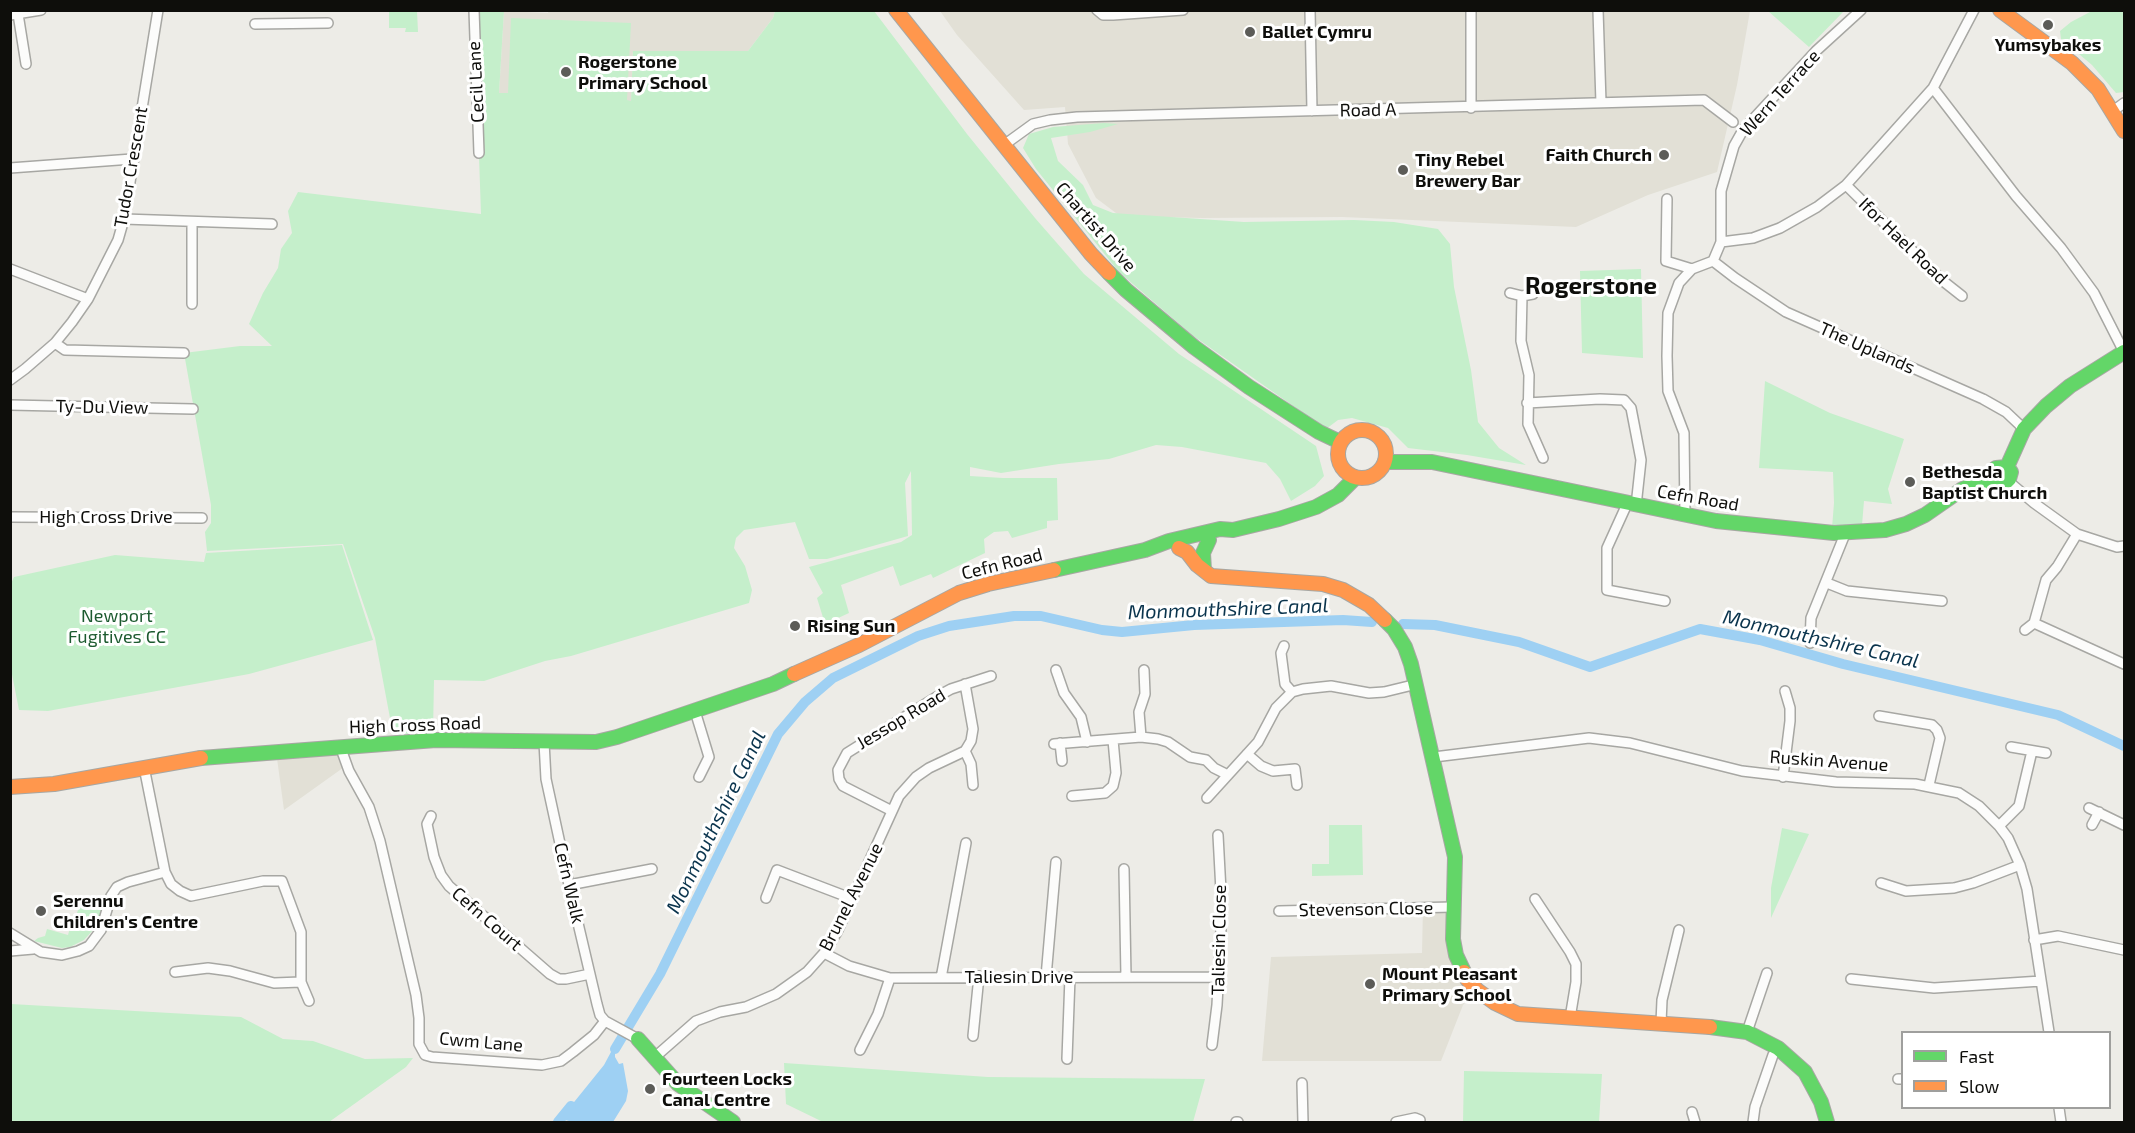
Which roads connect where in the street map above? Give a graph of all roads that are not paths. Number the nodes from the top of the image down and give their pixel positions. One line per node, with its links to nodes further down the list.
1 (41, 10): 13 (street)
2 (158, 10): 27 (street, Tudor Crescent)
3 (474, 10): 26 (street, Cecil Lane)
4 (896, 10): 25 (main road, Chartist Drive)
5 (1097, 10): 6 (street)
6 (1184, 10)
7 (1310, 10): 21 (street)
8 (1471, 10): 20 (street)
9 (1598, 10): 18 (street)
10 (1861, 10): 34 (street, Wern Terrace)
11 (1974, 10): 17 (street)
12 (2000, 10): 22 (main road)
13 (14, 14): 16 (street)
14 (328, 23): 15 (street)
15 (255, 24)
16 (26, 64)
17 (1933, 88): 29 (street); 45 (street)
18 (1601, 103): 20 (street, Road A); 23 (street, Road A)
19 (2124, 103): 22 (street)
20 (1471, 108): 21 (street, Road A)
21 (1312, 111): 25 (street, Road A)
22 (2113, 111): 24 (main road)
23 (1733, 122)
24 (2124, 131)
25 (1004, 145): 52 (main road, Chartist Drive)
26 (479, 153)
27 (132, 159): 28 (street); 31 (street, Tudor Crescent)
28 (10, 168)
29 (1846, 185): 34 (street); 41 (street, Ifor Hael Road)
30 (1667, 199): 37 (street)
31 (124, 219): 32 (street); 42 (street, Tudor Crescent)
32 (192, 222): 33 (street); 43 (street)
33 (272, 224)
34 (1721, 242): 35 (street, Wern Terrace)
35 (1713, 261): 37 (street); 51 (street, The Uplands)
36 (10, 269): 42 (street)
37 (1692, 269): 58 (street)
38 (1510, 293): 40 (street)
39 (1533, 294): 40 (street)
40 (1521, 296): 48 (street)
41 (1962, 296)
42 (88, 299): 44 (street, Tudor Crescent)
43 (192, 304)
44 (55, 343): 46 (street); 47 (street, Tudor Crescent)
45 (2124, 352): 51 (main road)
46 (184, 353)
47 (10, 380)
48 (1527, 403): 53 (street); 57 (street)
49 (10, 405): 50 (street, Ty-Du View)
50 (194, 409)
51 (2024, 429): 55 (main road)
52 (1340, 442): 54 (main road); 56 (main road)
53 (1543, 458)
54 (1385, 462): 56 (main road); 57 (main road, Cefn Road)
55 (2004, 477): 61 (main road, Cefn Road); 62 (street)
56 (1355, 478): 63 (main road, Cefn Road)
57 (1631, 505): 58 (main road, Cefn Road); 70 (street)
58 (1685, 516): 61 (main road, Cefn Road)
59 (10, 518): 60 (street, High Cross Drive)
60 (202, 518)
61 (1845, 534): 69 (street)
62 (2077, 534): 65 (street); 72 (street)
63 (1208, 536): 64 (main road); 67 (main road, Cefn Road); 68 (main road)
64 (1194, 544): 66 (main road, Cefn Road); 68 (main road)
65 (2124, 546)
66 (1179, 548): 67 (main road, Cefn Road); 68 (main road)
67 (1145, 550): 77 (main road, Cefn Road)
68 (1204, 570): 82 (main road)
69 (1827, 583): 71 (street); 74 (street)
70 (1665, 601)
71 (1942, 601)
72 (2034, 622): 73 (street); 76 (street)
73 (2025, 630)
74 (1810, 643)
75 (1284, 646): 84 (street)
76 (2124, 664)
77 (812, 667): 85 (main road, High Cross Road)
78 (1056, 670): 90 (street)
79 (1144, 670): 87 (street)
80 (991, 676): 81 (street, Jessop Road)
81 (965, 684): 93 (street); 110 (street, Jessop Road)
82 (1417, 684): 84 (street); 97 (main road)
83 (1785, 691): 102 (street)
84 (1292, 692): 96 (street)
85 (695, 711): 89 (main road, High Cross Road); 101 (street)
86 (1879, 716): 105 (street)
87 (1141, 737): 88 (street); 100 (street)
88 (1113, 740): 90 (street); 107 (street)
89 (544, 742): 91 (main road, High Cross Road); 124 (street, Cefn Walk)
90 (1087, 742): 98 (street)
91 (340, 746): 99 (main road, High Cross Road); 153 (street, Cwm Lane)
92 (2011, 747): 94 (street)
93 (965, 751): 103 (street); 110 (street, Brunel Avenue)
94 (2032, 751): 95 (street); 113 (street)
95 (2046, 753)
96 (1247, 754): 100 (street); 104 (street)
97 (1434, 757): 102 (street, Ruskin Avenue); 128 (main road)
98 (1062, 761)
99 (144, 767): 106 (main road, High Cross Road); 122 (street)
100 (1228, 775): 108 (street)
101 (699, 777)
102 (1783, 777): 105 (street, Ruskin Avenue)
103 (973, 785)
104 (1297, 785)
105 (1929, 785): 113 (street, Ruskin Avenue)
106 (10, 787)
107 (1072, 796)
108 (1207, 798)
109 (2090, 808): 111 (street)
110 (892, 812): 126 (street, Brunel Avenue)
111 (2099, 812): 114 (street); 115 (street)
112 (431, 816): 140 (street, Cefn Court)
113 (1999, 825): 119 (street, Ruskin Avenue)
114 (2092, 825)
115 (2124, 825)
116 (1218, 835): 145 (street, Taliesin Close)
117 (966, 843): 147 (street)
118 (1056, 862): 142 (street)
119 (2020, 865): 123 (street); 133 (street, Ruskin Avenue)
120 (1124, 868): 144 (street)
121 (652, 869): 124 (street)
122 (165, 872): 134 (street); 150 (street)
123 (1881, 883)
124 (569, 885): 140 (street, Cefn Walk)
125 (766, 898): 126 (street)
126 (853, 899): 137 (street, Brunel Avenue)
127 (1535, 899): 152 (street)
128 (1453, 907): 129 (street, Stevenson Close); 152 (main road)
129 (1279, 911)
130 (1679, 930): 154 (street)
131 (10, 933): 134 (street)
132 (2124, 939): 135 (street)
133 (2034, 940): 135 (street); 149 (street, Ruskin Avenue)
134 (36, 949): 136 (street)
135 (2123, 950)
136 (10, 951)
137 (824, 953): 146 (street, Taliesin Drive); 162 (street, Brunel Avenue)
138 (175, 972): 150 (street)
139 (1767, 973): 156 (street)
140 (590, 974): 153 (street, Cefn Walk)
141 (979, 976): 142 (street, Taliesin Drive); 147 (street, Taliesin Drive); 157 (street)
142 (1046, 977): 143 (street, Taliesin Drive)
143 (1070, 977): 144 (street, Taliesin Drive); 163 (street)
144 (1126, 977): 145 (street, Taliesin Drive)
145 (1218, 977): 159 (street, Taliesin Close)
146 (890, 978): 147 (street, Taliesin Drive); 161 (street)
147 (941, 978)
148 (1851, 979): 149 (street)
149 (2041, 981): 155 (street, Ruskin Avenue)
150 (301, 982): 151 (street)
151 (309, 1001)
152 (1570, 1018): 154 (main road)
153 (605, 1021): 158 (street)
154 (1660, 1023): 156 (main road)
155 (2049, 1031)
156 (1747, 1032): 160 (main road)
157 (973, 1036)
158 (638, 1039): 162 (main road)
159 (1212, 1044)
160 (1778, 1048): 171 (street); 172 (main road)
161 (860, 1050)
162 (656, 1057): 167 (main road)
163 (1067, 1059)
164 (1302, 1083): 168 (street)
165 (1692, 1112): 170 (street)
166 (1420, 1120): 169 (street)
167 (733, 1122)
168 (1302, 1122)
169 (1396, 1122)
170 (1695, 1122)
171 (1753, 1122)
172 (1827, 1122)

